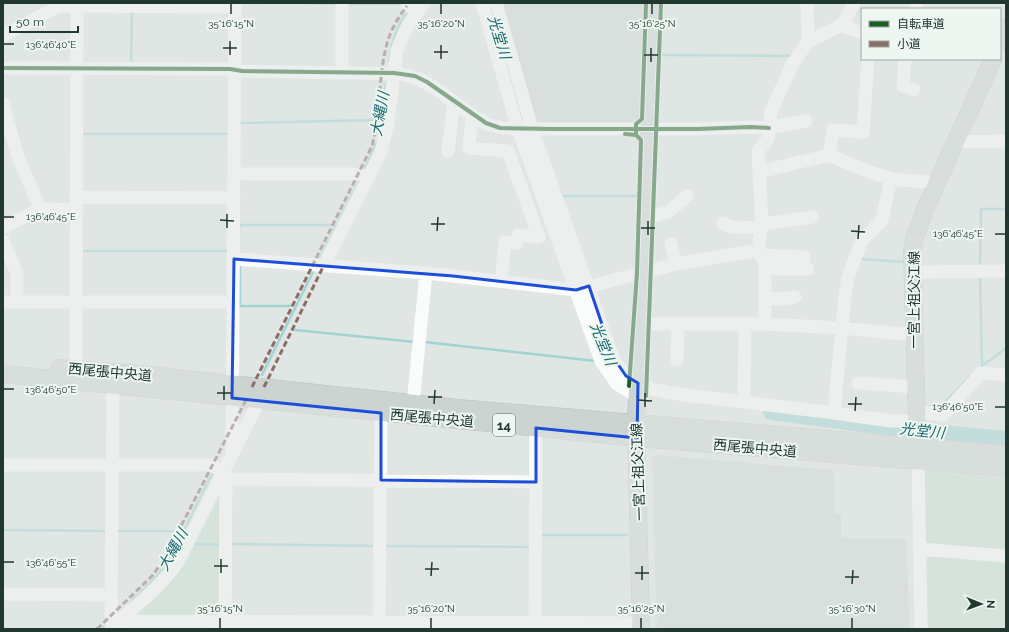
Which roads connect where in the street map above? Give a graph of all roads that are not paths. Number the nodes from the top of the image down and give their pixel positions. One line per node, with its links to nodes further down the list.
1 (342, 3): 22 (street)
2 (424, 3): 23 (street)
3 (482, 3): 30 (street)
4 (496, 3): 30 (street)
5 (654, 3): 31 (main road, 一宮上祖父江線)
6 (807, 3): 15 (street)
7 (854, 3): 10 (street)
8 (77, 5): 9 (street); 13 (street); 20 (street)
9 (235, 5): 21 (street)
10 (840, 25): 12 (street); 15 (street)
11 (1006, 27): 14 (main road)
12 (861, 33)
13 (3, 36)
14 (1001, 40)
15 (808, 42): 29 (street)
16 (868, 60): 35 (street)
17 (905, 60): 24 (street)
18 (993, 60): 33 (main road, 一宮上祖父江線)
19 (3, 68): 20 (street)
20 (77, 69): 21 (street); 43 (street)
21 (235, 70): 22 (street); 37 (street)
22 (342, 72): 23 (street)
23 (394, 73): 25 (street); 38 (street)
24 (914, 90)
25 (454, 101): 27 (street); 34 (street)
26 (3, 104): 45 (street)
27 (472, 114): 30 (street); 46 (street)
28 (806, 121): 29 (street)
29 (769, 128): 31 (street); 36 (street)
30 (525, 129): 31 (street); 44 (street); 64 (street)
31 (648, 129): 48 (main road, 一宮上祖父江線)
32 (1006, 141): 33 (street)
33 (956, 142): 40 (main road, 一宮上祖父江線)
34 (448, 150)
35 (829, 155): 36 (street); 39 (street)
36 (759, 172): 50 (street)
37 (234, 174): 38 (street); 42 (street)
38 (368, 179): 58 (street)
39 (891, 179): 40 (street); 75 (street)
40 (937, 183): 61 (main road, 一宮上祖父江線)
41 (687, 196): 48 (street)
42 (234, 198): 43 (street); 55 (street)
43 (76, 204): 45 (street); 70 (street)
44 (546, 206): 46 (street); 64 (street)
45 (40, 209): 51 (street)
46 (530, 212): 63 (street)
47 (812, 216): 50 (street)
48 (645, 218): 59 (main road, 一宮上祖父江線)
49 (723, 223): 50 (street)
50 (762, 226): 54 (street)
51 (3, 228)
52 (3, 241): 68 (street)
53 (671, 244): 57 (street)
54 (761, 256): 56 (street); 57 (street); 66 (street)
55 (234, 259): 58 (street); 69 (street)
56 (806, 263)
57 (676, 264): 59 (street)
58 (324, 265): 62 (street)
59 (643, 271): 64 (street); 71 (main road, 一宮上祖父江線)
60 (1006, 271): 61 (street)
61 (912, 272): 76 (main road, 一宮上祖父江線)
62 (426, 273): 63 (street); 89 (street)
63 (501, 281): 64 (street)
64 (582, 288): 85 (street)
65 (796, 297): 66 (street)
66 (766, 298): 72 (street)
67 (3, 302): 68 (street)
68 (17, 302): 70 (street)
69 (234, 302): 70 (street); 86 (street)
70 (76, 303): 79 (street)
71 (641, 324): 73 (street); 85 (main road, 一宮上祖父江線)
72 (765, 324): 74 (street); 75 (street)
73 (678, 325): 74 (street); 77 (street)
74 (745, 326): 88 (street)
75 (842, 328): 76 (street); 91 (street)
76 (914, 335): 84 (main road, 一宮上祖父江線)
77 (677, 360)
78 (3, 362): 79 (main road, 西尾張中央道 / 14)
79 (76, 370): 86 (main road, 西尾張中央道 / 14)
80 (3, 374): 83 (main road, 西尾張中央道 / 14)
81 (1006, 375): 94 (street)
82 (858, 383): 84 (street)
83 (113, 385): 86 (main road, 西尾張中央道 / 14); 97 (street)
84 (915, 387): 94 (main road, 一宮上祖父江線)
85 (638, 390): 88 (street); 93 (main road, 一宮上祖父江線)
86 (232, 391): 87 (main road, 西尾張中央道 / 14); 89 (main road, 西尾張中央道 / 14); 95 (street)
87 (260, 400): 90 (main road, 西尾張中央道 / 14); 95 (street)
88 (744, 402): 91 (street)
89 (413, 404): 93 (main road, 西尾張中央道 / 14)
90 (381, 413): 92 (main road, 西尾張中央道 / 14); 101 (street)
91 (834, 413): 94 (street)
92 (536, 428): 93 (main road, 西尾張中央道 / 14); 102 (street)
93 (637, 430): 94 (main road, 西尾張中央道 / 14); 111 (main road, 一宮上祖父江線)
94 (917, 433): 96 (main road, 西尾張中央道 / 14); 99 (main road, 西尾張中央道 / 14); 103 (street)
95 (232, 454): 100 (street)
96 (1006, 454)
97 (112, 464): 98 (street); 100 (street); 106 (street)
98 (3, 465)
99 (1006, 468)
100 (224, 475): 101 (street); 108 (street); 109 (street)
101 (381, 480): 102 (street); 110 (street)
102 (536, 482): 107 (street)
103 (920, 550): 104 (street); 112 (street)
104 (1006, 556)
105 (3, 594): 106 (street)
106 (111, 595): 108 (street)
107 (535, 623): 110 (street); 111 (street)
108 (116, 625): 109 (street)
109 (225, 625): 110 (street)
110 (379, 626)
111 (641, 626)
112 (921, 629)

